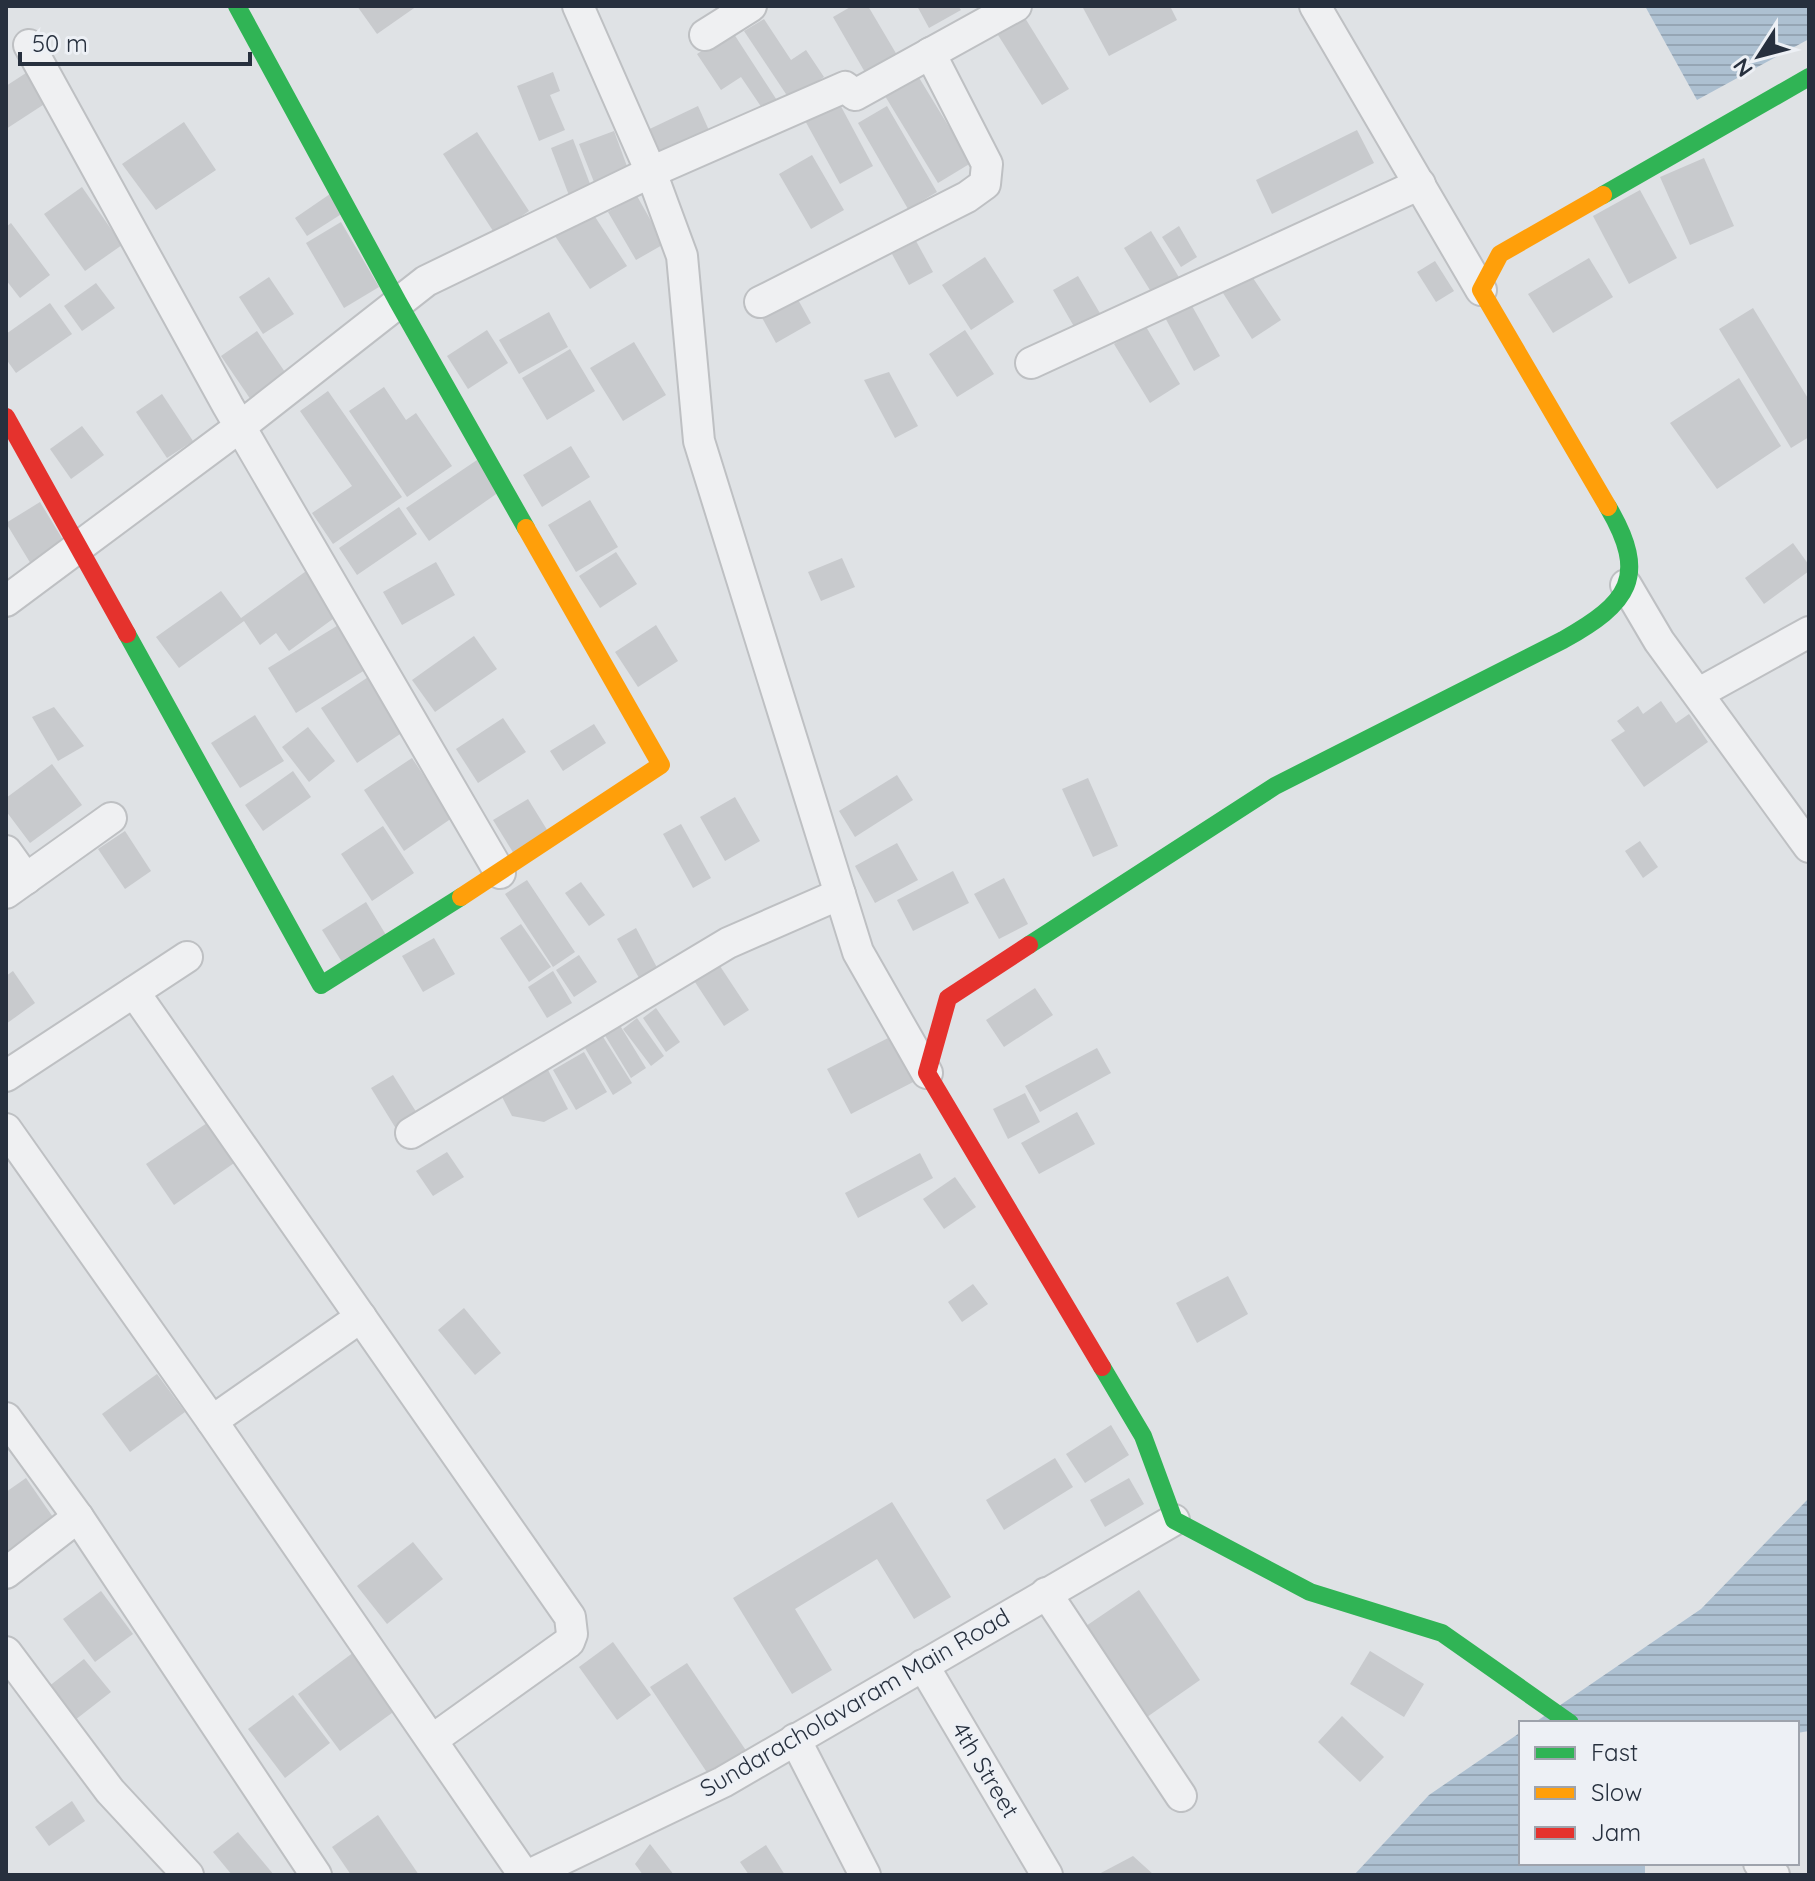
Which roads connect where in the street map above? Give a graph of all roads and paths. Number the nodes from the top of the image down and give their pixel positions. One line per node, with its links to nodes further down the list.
1 (237, 6): 14 (street)
2 (578, 6): 11 (street)
3 (751, 6): 7 (street)
4 (1016, 6): 6 (street)
5 (1315, 6): 12 (street)
6 (980, 14): 9 (street)
7 (705, 35)
8 (29, 45): 18 (street)
9 (930, 53): 11 (street); 15 (street)
10 (1806, 87): 13 (street)
11 (651, 172): 14 (street); 29 (street)
12 (1420, 184): 13 (street); 16 (street)
13 (1481, 290): 20 (street)
14 (398, 302): 18 (street); 27 (street)
15 (760, 302)
16 (1031, 363)
17 (6, 417): 19 (street)
18 (241, 426): 19 (street); 27 (street)
19 (80, 547): 21 (street); 27 (street)
20 (1626, 585): 23 (street); 32 (street)
21 (6, 601)
22 (1809, 632): 23 (street)
23 (1699, 693): 25 (street)
24 (111, 818): 28 (street)
25 (1809, 847)
26 (6, 851): 28 (street)
27 (500, 873)
28 (16, 886)
29 (840, 894): 32 (street); 35 (street)
30 (187, 957): 31 (street)
31 (134, 992): 33 (street); 36 (street)
32 (927, 1073): 40 (street)
33 (6, 1076)
34 (6, 1129): 38 (street)
35 (411, 1133)
36 (361, 1317): 38 (street); 47 (street)
37 (6, 1418): 39 (street)
38 (212, 1421): 47 (street)
39 (78, 1517): 41 (street); 50 (street)
40 (1174, 1520): 42 (street, Sundaracholavaram Main Road); 45 (street)
41 (6, 1573)
42 (1046, 1593): 44 (street, Sundaracholavaram Main Road); 48 (street)
43 (6, 1652): 49 (street)
44 (923, 1665): 46 (street, Sundaracholavaram Main Road); 53 (street, 4th Street)
45 (1567, 1721)
46 (795, 1739): 51 (street, Sundaracholavaram Main Road); 52 (street)
47 (432, 1740): 51 (street)
48 (1181, 1796)
49 (188, 1875)
50 (316, 1875)
51 (526, 1875)
52 (865, 1875)
53 (1047, 1875)

